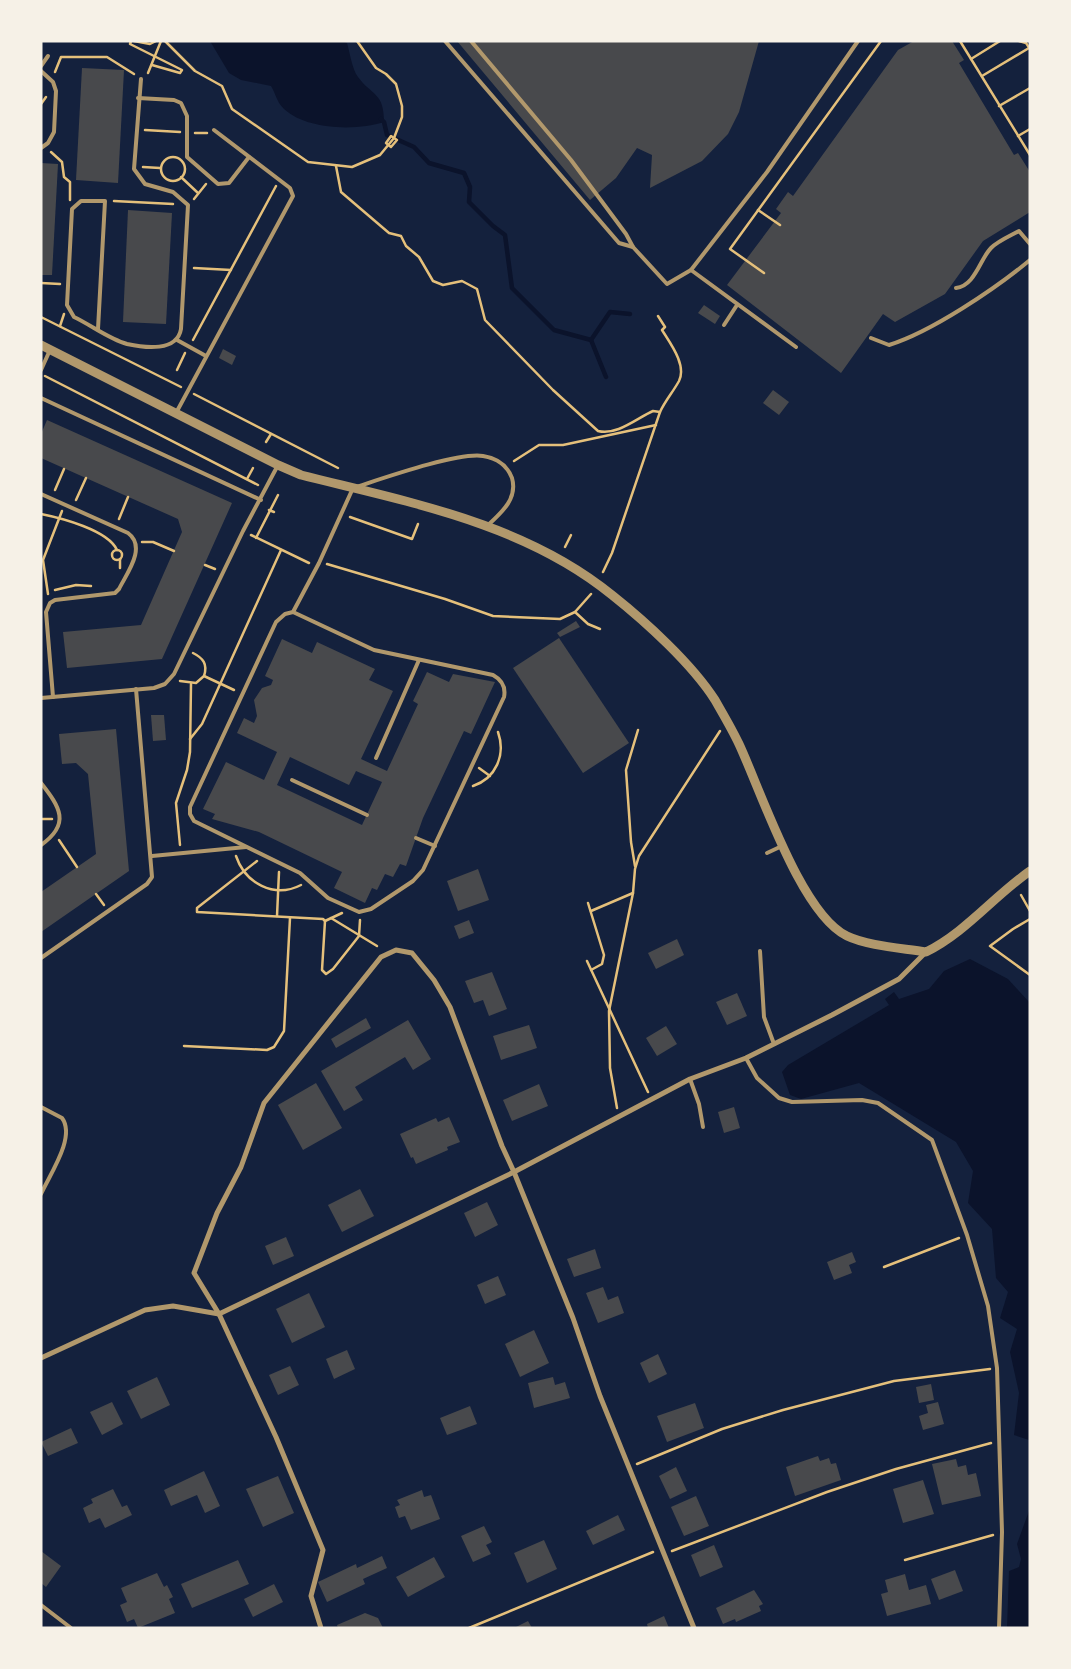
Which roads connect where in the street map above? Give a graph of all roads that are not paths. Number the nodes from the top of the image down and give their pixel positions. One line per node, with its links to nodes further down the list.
1 (445, 41): 13 (lane)
2 (471, 41): 13 (lane)
3 (858, 41): 15 (lane)
4 (48, 56): 5 (lane)
5 (41, 66)
6 (41, 71): 10 (lane)
7 (141, 79): 8 (lane)
8 (138, 98): 11 (lane); 21 (lane)
9 (214, 130): 11 (lane)
10 (43, 147)
11 (249, 157): 25 (lane)
12 (1030, 244): 16 (lane)
13 (633, 246): 15 (lane)
14 (1030, 260): 20 (lane)
15 (691, 270): 17 (lane)
16 (956, 288)
17 (737, 305): 18 (lane); 23 (lane)
18 (724, 325)
19 (98, 329): 19 (lane); 21 (lane)
20 (871, 338)
21 (177, 340): 25 (lane)
22 (41, 345): 24 (street)
23 (796, 347)
24 (50, 350): 26 (lane); 28 (street)
25 (206, 356): 28 (lane)
26 (41, 370)
27 (41, 398): 32 (lane)
28 (175, 413): 29 (street)
29 (278, 465): 30 (street); 32 (lane)
30 (353, 488): 33 (street); 33 (lane); 34 (lane)
31 (41, 494): 37 (lane)
32 (261, 500): 36 (lane)
33 (487, 526): 46 (street)
34 (293, 612): 35 (lane); 47 (lane)
35 (419, 660): 39 (lane); 45 (lane)
36 (136, 689): 37 (lane); 49 (lane)
37 (53, 697): 38 (lane)
38 (41, 698)
39 (376, 758)
40 (292, 780): 42 (lane)
41 (41, 783): 44 (lane)
42 (366, 815)
43 (416, 838): 45 (lane)
44 (41, 845)
45 (434, 846): 47 (lane)
46 (784, 846): 48 (lane); 52 (street)
47 (247, 847): 49 (lane)
48 (767, 853)
49 (152, 856): 53 (lane)
50 (1030, 871): 52 (street)
51 (760, 951): 54 (lane)
52 (926, 952): 54 (street)
53 (41, 958)
54 (774, 1044): 55 (street)
55 (746, 1058): 56 (street); 67 (lane)
56 (690, 1079): 58 (lane); 59 (street)
57 (41, 1107): 60 (lane)
58 (703, 1127)
59 (514, 1172): 61 (street); 61 (street); 66 (street)
60 (41, 1194)
61 (219, 1314): 62 (street); 65 (street)
62 (41, 1358)
63 (41, 1605): 64 (lane)
64 (71, 1628)
65 (321, 1628)
66 (694, 1628)
67 (999, 1628)

